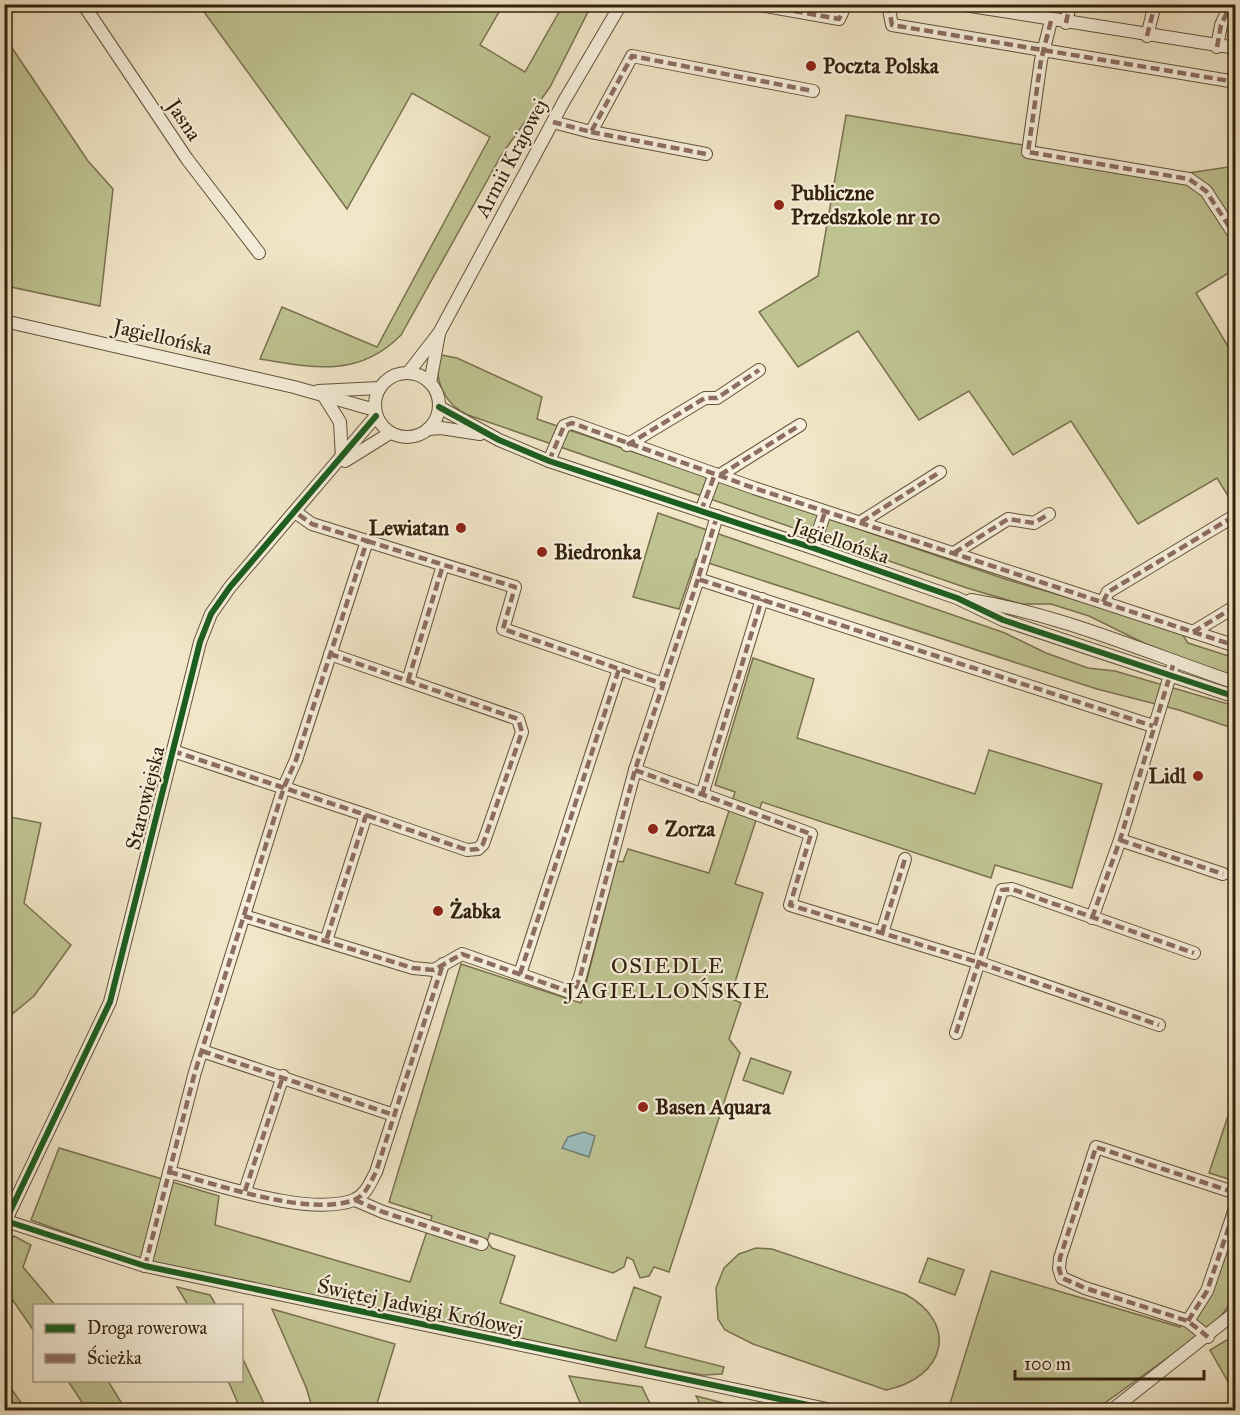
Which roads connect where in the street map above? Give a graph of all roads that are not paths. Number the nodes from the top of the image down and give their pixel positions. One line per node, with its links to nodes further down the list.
1 (83, 4): 23 (street, Jasna)
2 (754, 4): 3 (street)
3 (846, 4)
4 (888, 4): 16 (street)
5 (958, 4): 10 (street)
6 (1070, 4): 12 (street)
7 (1155, 4): 13 (street)
8 (1231, 4): 14 (street)
9 (621, 5): 19 (street, Armii Krajowej)
10 (996, 8): 11 (street)
11 (1051, 21): 12 (street); 16 (street)
12 (1066, 23): 13 (street)
13 (1147, 36): 14 (street)
14 (1217, 48): 15 (street)
15 (1236, 48)
16 (1044, 49): 17 (street); 22 (street)
17 (1236, 82)
18 (813, 91): 20 (street)
19 (553, 122): 20 (street); 25 (street, Armii Krajowej)
20 (591, 132): 21 (street)
21 (706, 154)
22 (1236, 237)
23 (259, 253)
24 (4, 321): 30 (street, Jagiellońska)
25 (439, 333): 27 (street, Armii Krajowej); 28 (street, Armii Krajowej)
26 (759, 370): 38 (street)
27 (408, 373): 28 (street); 29 (street)
28 (430, 383): 32 (street)
29 (380, 388): 30 (street, Jagiellońska); 33 (street)
30 (313, 392): 31 (street, Jagiellońska)
31 (325, 398): 33 (street, Jagiellońska); 40 (street)
32 (439, 407): 35 (street); 37 (street, Jagiellońska)
33 (375, 413): 36 (street); 40 (street, Starowiejska)
34 (800, 425): 42 (street)
35 (428, 429): 36 (street); 37 (street, Jagiellońska)
36 (390, 433): 40 (street)
37 (489, 435): 39 (street, Jagiellońska)
38 (627, 445): 39 (street); 42 (street)
39 (549, 460): 43 (street, Jagiellońska)
40 (338, 463): 44 (street, Starowiejska)
41 (940, 472): 49 (street)
42 (717, 474): 43 (street); 45 (street)
43 (701, 511): 48 (street, Jagiellońska)
44 (295, 512): 50 (street); 70 (street, Starowiejska)
45 (825, 512): 49 (street); 51 (street)
46 (1049, 514): 52 (street)
47 (1236, 515): 57 (street)
48 (717, 516): 51 (street, Jagiellońska); 54 (street)
49 (861, 522): 52 (street)
50 (367, 541): 53 (street); 61 (street)
51 (813, 548): 55 (street, Jagiellońska)
52 (954, 553): 57 (street)
53 (443, 565): 63 (street); 65 (street)
54 (698, 579): 56 (street); 67 (street)
55 (957, 598): 62 (street, Jagiellońska); 64 (street, Jagiellońska)
56 (762, 599): 69 (street); 73 (street)
57 (1103, 602): 59 (street)
58 (1236, 606): 59 (street)
59 (1193, 632): 60 (street)
60 (1236, 646)
61 (330, 654): 65 (street); 72 (street)
62 (1174, 662): 64 (street); 66 (street, Jagiellońska)
63 (618, 669): 67 (street); 85 (street)
64 (1169, 675): 68 (street, Jagiellońska); 69 (street)
65 (408, 681): 74 (street)
66 (1236, 682)
67 (663, 684): 71 (street)
68 (1236, 697)
69 (1153, 726): 75 (street)
70 (173, 751): 72 (street); 96 (street, Starowiejska)
71 (635, 770): 73 (street); 85 (street)
72 (284, 787): 74 (street); 78 (street)
73 (702, 795): 80 (street)
74 (366, 815): 81 (street)
75 (1120, 840): 77 (street); 79 (street)
76 (906, 859): 80 (street)
77 (1223, 874)
78 (244, 916): 81 (street); 88 (street)
79 (1092, 918): 82 (street); 83 (street)
80 (882, 933): 83 (street)
81 (326, 941): 84 (street)
82 (1194, 952)
83 (977, 962): 86 (street); 87 (street)
84 (443, 964): 85 (street); 90 (street)
85 (520, 974)
86 (1159, 1025)
87 (956, 1033)
88 (202, 1051): 89 (street); 91 (street)
89 (283, 1076): 90 (street); 92 (street)
90 (394, 1115): 94 (street)
91 (169, 1172): 92 (street); 98 (street)
92 (245, 1191): 94 (street)
93 (1236, 1193): 100 (street)
94 (355, 1200): 97 (street)
95 (1236, 1206): 100 (street)
96 (5, 1222): 98 (street, Świętej Jadwigi Królowej)
97 (482, 1244)
98 (145, 1266): 102 (street, Świętej Jadwigi Królowej)
99 (1236, 1312): 101 (street)
100 (1188, 1321): 101 (street)
101 (1208, 1337): 103 (street)
102 (832, 1410)
103 (1112, 1410)

